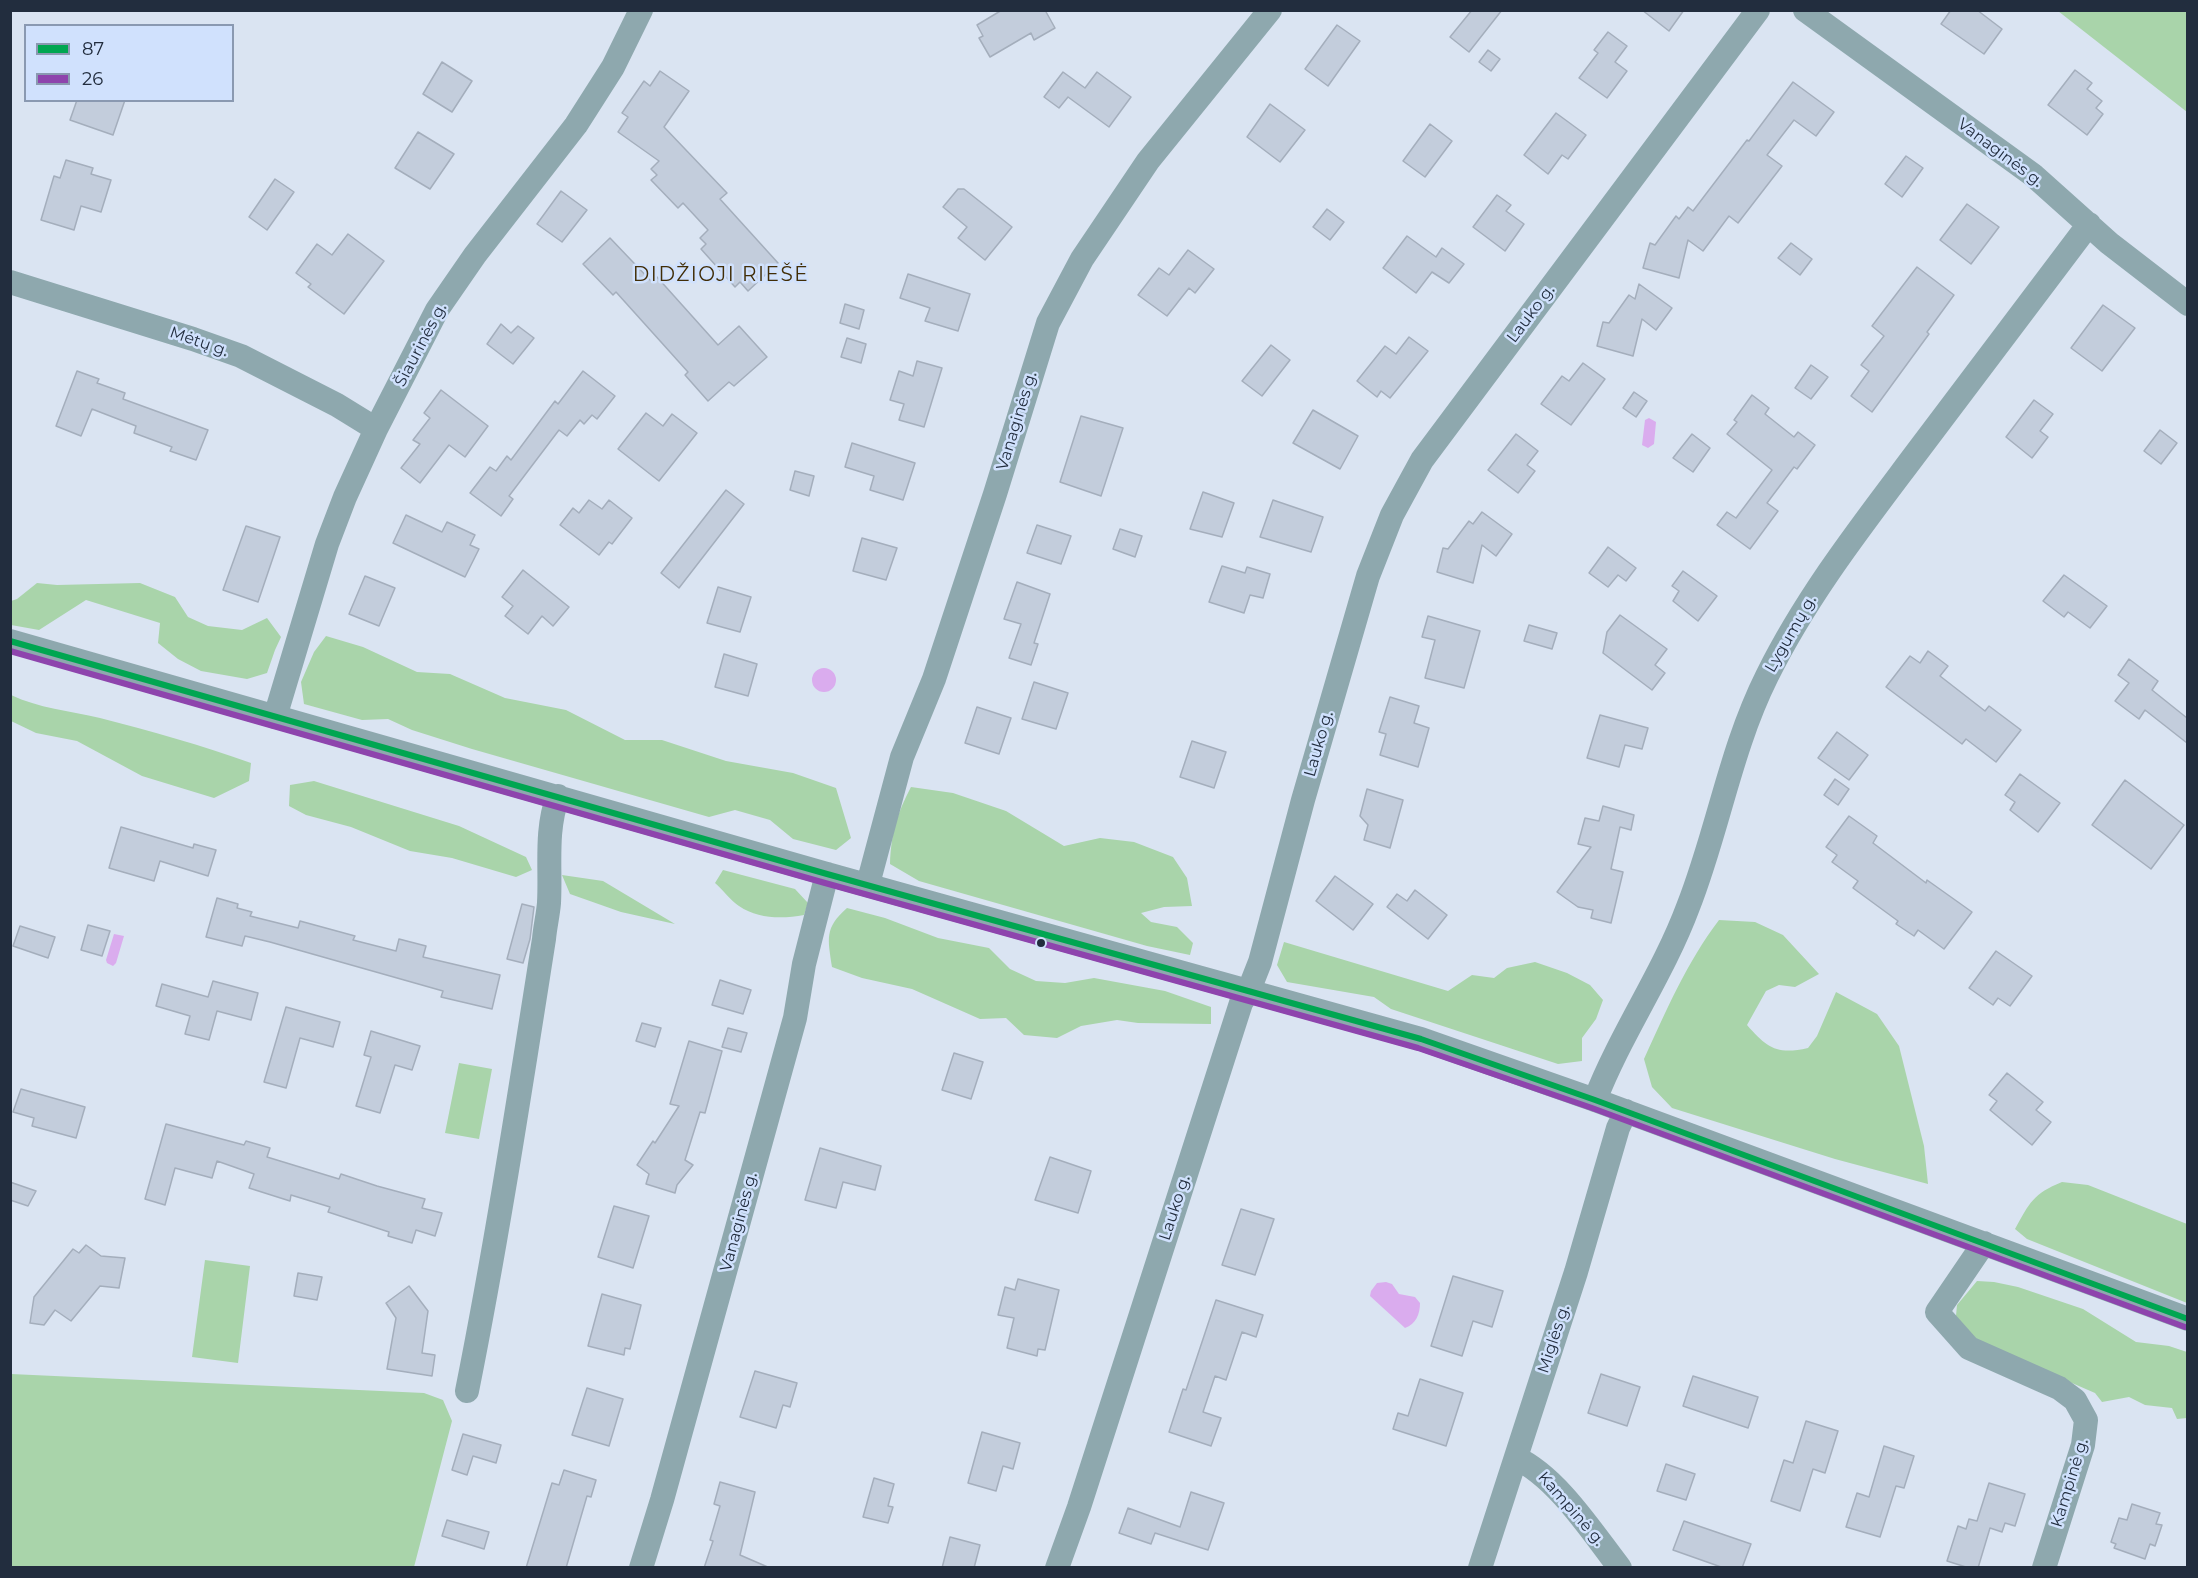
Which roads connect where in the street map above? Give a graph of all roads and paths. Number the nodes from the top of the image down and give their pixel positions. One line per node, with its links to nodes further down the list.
1 (641, 10): 8 (street, Šiaurinės g.)
2 (1270, 10): 13 (street, Vanaginės g.)
3 (1758, 10): 14 (street, Lauko g.)
4 (1805, 10): 5 (street, Vanaginės g.)
5 (2089, 224): 7 (street, Vanaginės g.); 15 (street, Lygumų g.)
6 (10, 282): 8 (street, Mėtų g.)
7 (2187, 304)
8 (376, 429): 10 (street, Šiaurinės g.)
9 (10, 641): 10 (street)
10 (275, 717): 11 (street)
11 (558, 796): 12 (street); 19 (street)
12 (827, 874): 13 (street); 21 (street, Vanaginės g.)
13 (868, 884): 14 (street)
14 (1249, 990): 15 (street); 22 (street, Lauko g.)
15 (1595, 1100): 16 (street)
16 (1626, 1111): 17 (street); 20 (street, Miglės g.)
17 (1984, 1243): 18 (street); 25 (street, Kampinė g.)
18 (2187, 1319)
19 (467, 1391)
20 (1516, 1458): 23 (street, Miglės g.); 24 (street, Kampinė g.)
21 (641, 1568)
22 (1057, 1568)
23 (1480, 1568)
24 (1620, 1568)
25 (2044, 1568)

